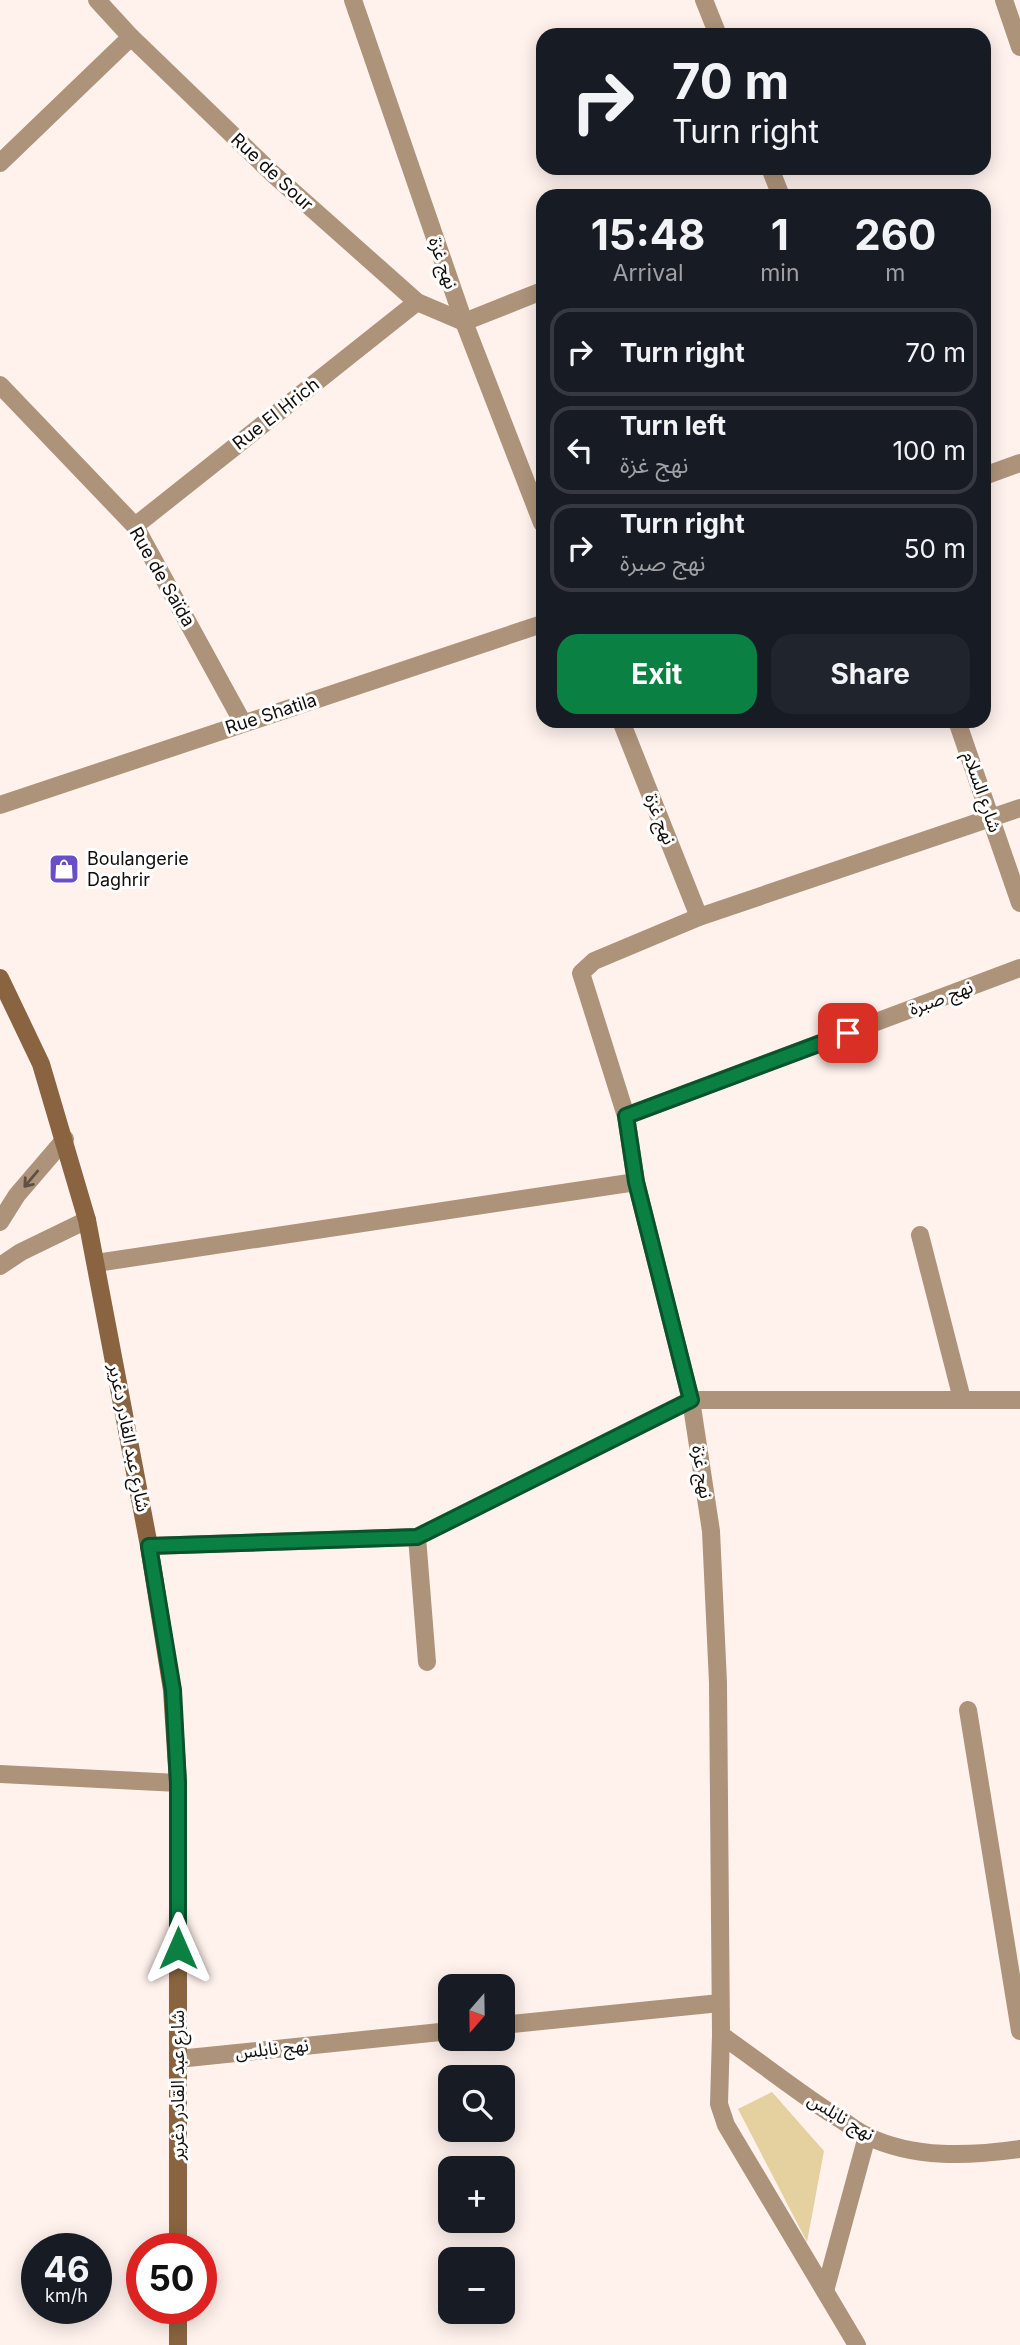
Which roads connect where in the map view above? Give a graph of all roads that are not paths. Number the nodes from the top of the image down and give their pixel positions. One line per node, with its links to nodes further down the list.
1 (97, 0): 6 (street, Rue de Sour)
2 (353, 0): 11 (street, نهج غزة)
3 (704, 0): 5 (street)
4 (1004, 0): 7 (street)
5 (715, 28)
6 (131, 37): 8 (street); 10 (street, Rue de Sour)
7 (1020, 47)
8 (0, 163)
9 (536, 293): 11 (street)
10 (417, 302): 11 (street, Rue de Sour); 16 (street, Rue El Hrich)
11 (464, 322): 15 (street, نهج غزة)
12 (0, 385): 16 (street, Rue de Saïda)
13 (1020, 463): 14 (street)
14 (991, 473)
15 (536, 508)
16 (135, 526): 18 (street, Rue de Saïda)
17 (536, 626): 18 (street, Rue Shatila)
18 (243, 723): 21 (street, Rue Shatila)
19 (624, 728): 25 (street, نهج غزة)
20 (959, 728): 23 (street, شارع السلام)
21 (0, 805)
22 (1020, 808): 23 (street)
23 (990, 817): 24 (street, شارع السلام); 25 (street)
24 (1020, 903)
25 (699, 917): 28 (street, نهج غزة)
26 (1020, 968): 28 (street, نهج صبرة)
27 (0, 978): 29 (main road, شارع عبد القادر دغرير)
28 (626, 1116): 30 (street, نهج غزة)
29 (65, 1139): 31 (main road, شارع عبد القادر دغرير); 32 (street, one-way to 32)
30 (636, 1182): 34 (street); 37 (street, نهج غزة)
31 (87, 1220): 34 (main road, شارع عبد القادر دغرير); 35 (street)
32 (0, 1222)
33 (920, 1235): 36 (street)
34 (96, 1263): 40 (main road, شارع عبد القادر دغرير)
35 (0, 1266)
36 (962, 1399): 37 (street); 38 (street)
37 (691, 1400): 39 (street); 45 (street, نهج غزة)
38 (1020, 1400)
39 (417, 1537): 40 (street); 41 (street)
40 (149, 1546): 44 (main road, شارع عبد القادر دغرير)
41 (427, 1662)
42 (968, 1710): 47 (street)
43 (0, 1774): 44 (street)
44 (178, 1783): 50 (main road, شارع عبد القادر دغرير)
45 (720, 2003): 46 (street); 49 (street, نهج غزة)
46 (515, 2024)
47 (1020, 2031)
48 (438, 2032): 50 (street, نهج نابلس)
49 (721, 2035): 51 (street, نهج نابلس); 54 (street, نهج غزة)
50 (178, 2059): 53 (main road, شارع عبد القادر دغرير)
51 (867, 2136): 52 (street, نهج نابلس); 54 (street)
52 (1020, 2150)
53 (178, 2233)
54 (825, 2291): 57 (street, نهج غزة)
55 (178, 2324): 56 (main road)
56 (178, 2345)
57 (857, 2345)

